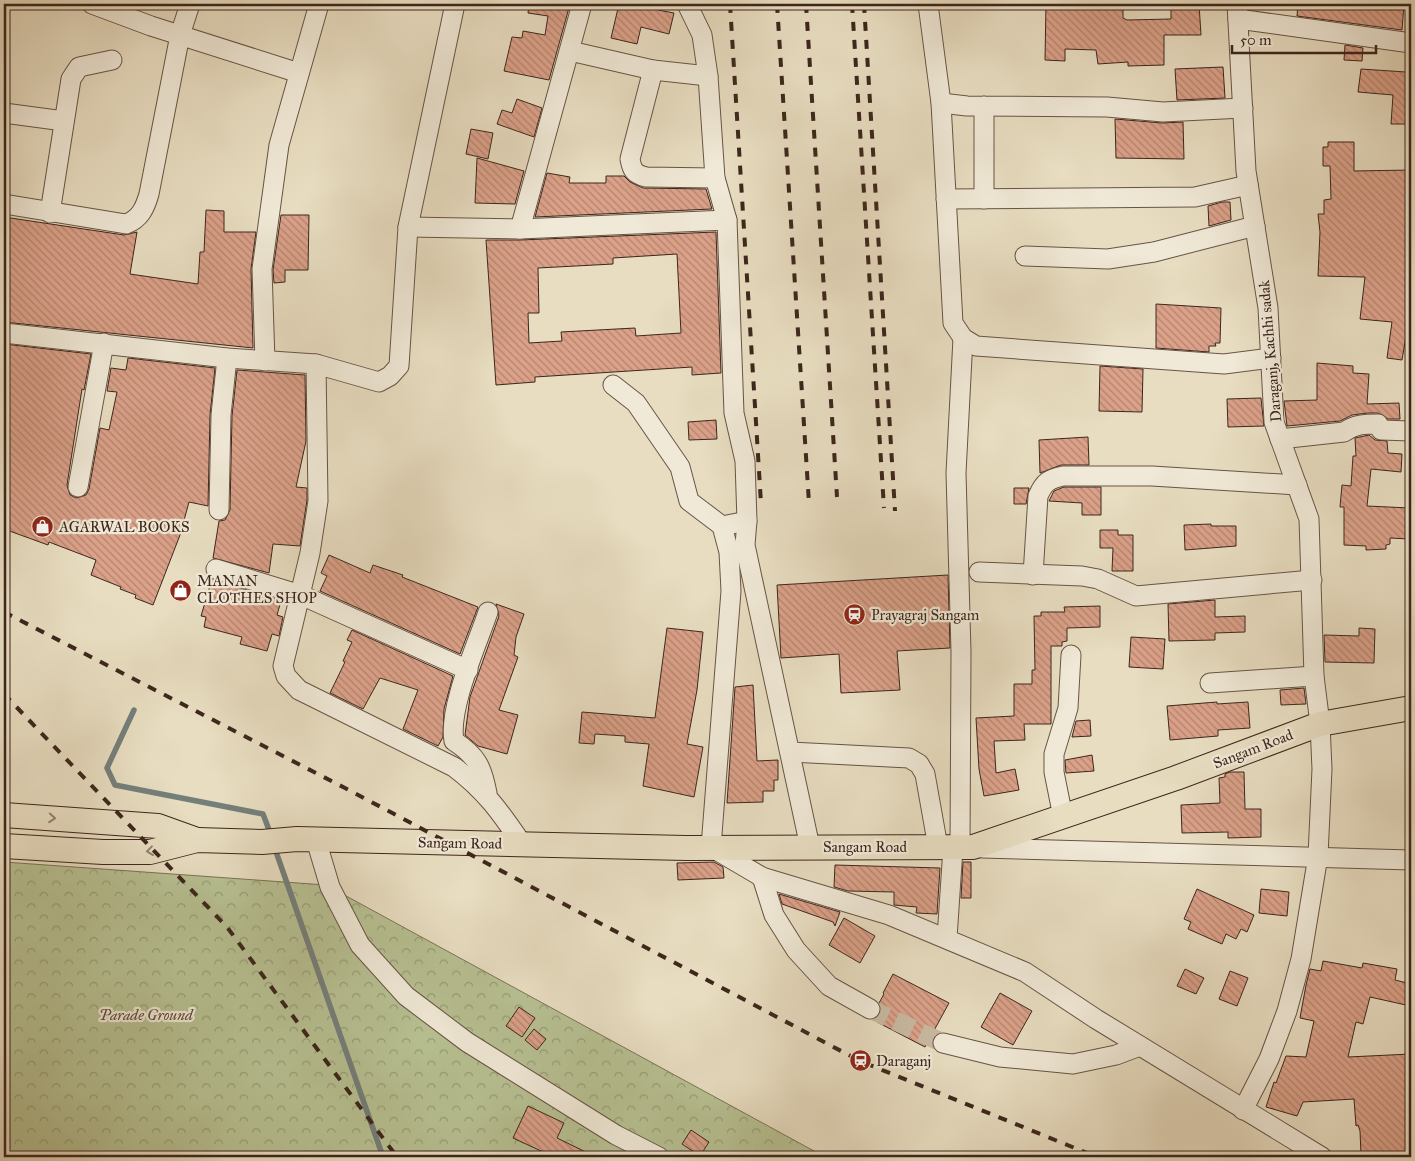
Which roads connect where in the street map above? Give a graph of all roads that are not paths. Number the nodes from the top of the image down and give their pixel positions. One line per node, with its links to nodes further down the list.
1 (92, 4): 9 (street)
2 (190, 4): 9 (street)
3 (320, 4): 14 (street)
4 (455, 4): 29 (street)
5 (582, 4): 11 (street)
6 (687, 4): 15 (street)
7 (928, 4): 16 (street)
8 (1238, 11): 10 (street); 18 (street, Daraganj, Kachhi sadak)
9 (180, 35): 14 (street); 26 (street)
10 (1411, 44)
11 (570, 51): 13 (street); 30 (street)
12 (112, 60): 20 (street)
13 (653, 70): 15 (street); 21 (street)
14 (299, 73): 37 (street)
15 (708, 76): 21 (street)
16 (940, 103): 17 (street); 23 (street)
17 (984, 106): 18 (street); 24 (street)
18 (1243, 108): 22 (street, Daraganj, Kachhi sadak)
19 (4, 113): 20 (street)
20 (64, 121): 26 (street)
21 (715, 178): 27 (street)
22 (1248, 186): 24 (street); 28 (street, Daraganj, Kachhi sadak)
23 (946, 199): 24 (street); 33 (street)
24 (984, 199)
25 (4, 204): 26 (street)
26 (50, 213)
27 (727, 220): 30 (street); 45 (street)
28 (1255, 226): 31 (street); 36 (street, Daraganj, Kachhi sadak)
29 (408, 227): 30 (street); 38 (street)
30 (520, 229)
31 (1025, 256)
32 (4, 333): 34 (street)
33 (963, 338): 36 (street); 69 (street)
34 (104, 343): 35 (street); 43 (street)
35 (227, 358): 37 (street); 44 (street)
36 (1271, 358): 41 (street, Daraganj, Kachhi sadak)
37 (265, 361): 38 (street)
38 (316, 364): 51 (street)
39 (613, 385): 46 (street)
40 (1411, 431): 41 (street)
41 (1280, 438): 42 (street, Daraganj, Kachhi sadak)
42 (1297, 485): 49 (street); 50 (street, Daraganj, Kachhi sadak)
43 (78, 487)
44 (219, 510)
45 (747, 521): 46 (street); 59 (street)
46 (722, 526): 68 (street)
47 (216, 569): 51 (street)
48 (979, 572): 49 (street)
49 (1034, 574): 50 (street)
50 (1312, 580): 55 (street, Daraganj, Kachhi sadak)
51 (301, 595): 54 (street); 60 (street)
52 (488, 612): 54 (street)
53 (1071, 655): 62 (street)
54 (468, 670): 60 (street)
55 (1314, 676): 56 (street); 58 (street, Daraganj, Kachhi sadak)
56 (1210, 683)
57 (1411, 708): 58 (main road, Sangam Road)
58 (1320, 724): 62 (main road, Sangam Road); 70 (street, Daraganj, Kachhi sadak)
59 (790, 752): 67 (street); 69 (street)
60 (487, 795): 65 (street)
61 (4, 815): 63 (main road, one-way to 63)
62 (1063, 817): 69 (main road, Sangam Road)
63 (197, 840): 64 (main road, Sangam Road); 66 (main road, one-way to 66)
64 (306, 840): 65 (main road, Sangam Road); 78 (street)
65 (522, 844): 68 (main road, Sangam Road)
66 (4, 846)
67 (810, 847): 68 (main road, Sangam Road); 69 (main road, Sangam Road)
68 (711, 848): 72 (street)
69 (956, 848): 70 (street); 73 (street)
70 (1318, 856): 71 (street); 77 (street, Daraganj, Kachhi sadak)
71 (1411, 860)
72 (762, 877): 73 (street); 74 (street)
73 (947, 938): 76 (street)
74 (870, 1009)
75 (943, 1043): 76 (street)
76 (1140, 1046): 77 (street)
77 (1243, 1110): 79 (street)
78 (659, 1157)
79 (1322, 1157)

